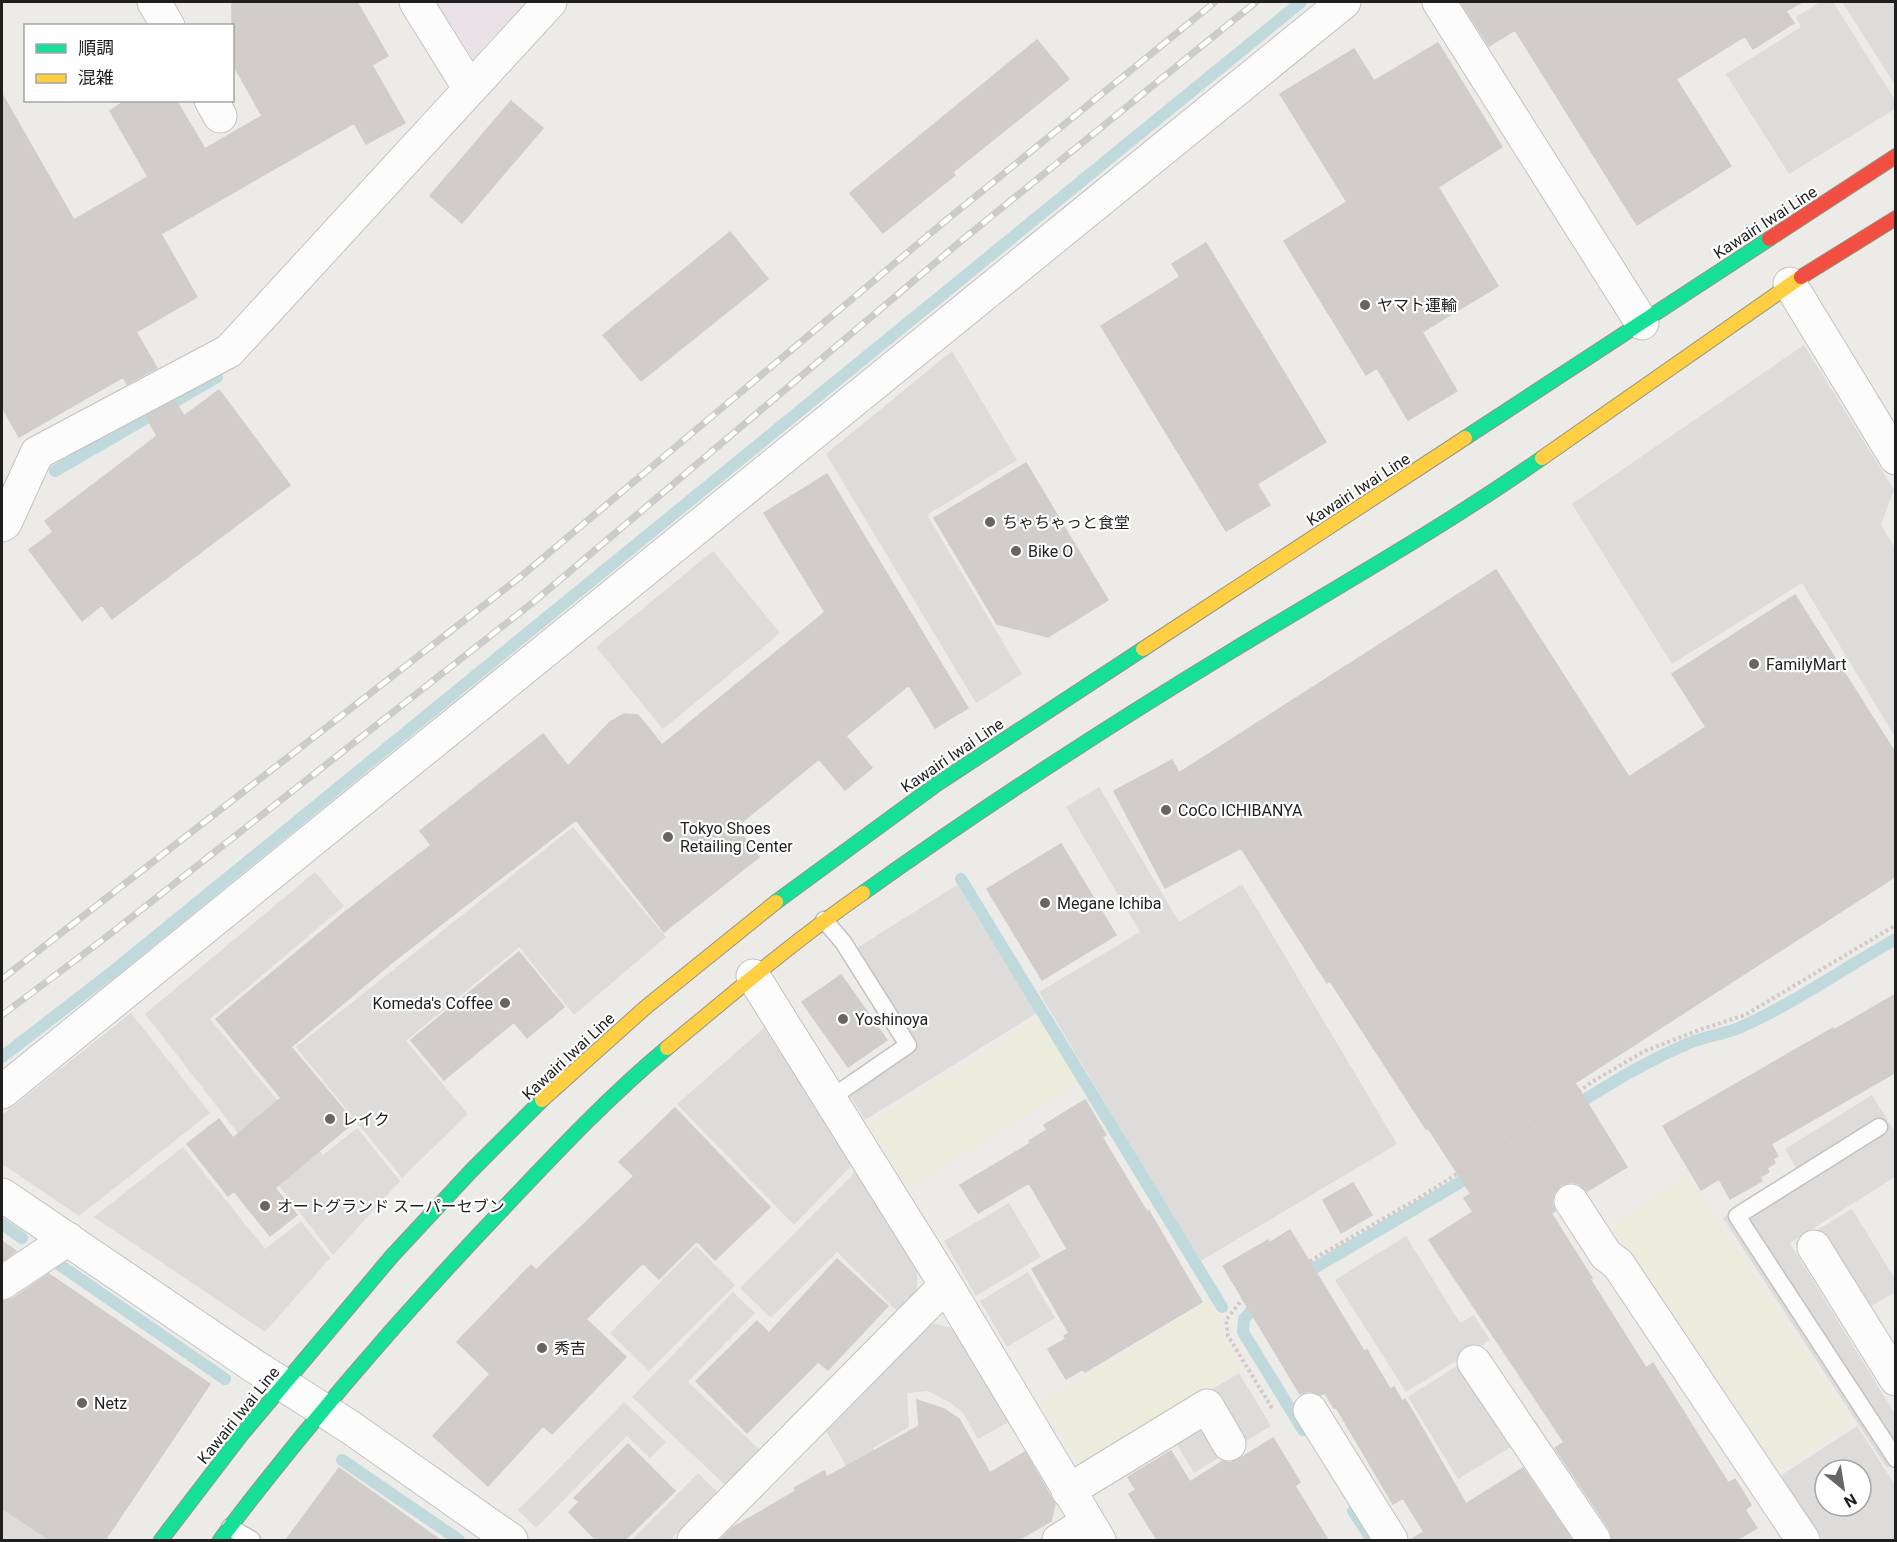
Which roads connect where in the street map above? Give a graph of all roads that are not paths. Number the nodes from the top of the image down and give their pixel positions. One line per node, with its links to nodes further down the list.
1 (154, 2): 6 (street)
2 (416, 2): 7 (street)
3 (550, 2): 7 (street)
4 (1344, 2): 16 (street)
5 (1439, 2): 11 (street)
6 (167, 24)
7 (470, 88): 13 (street)
8 (1896, 156): 11 (main road, Kawairi Iwai Line)
9 (1896, 218): 10 (main road)
10 (1790, 284): 12 (street); 14 (main road)
11 (1642, 323): 28 (main road, Kawairi Iwai Line)
12 (1896, 458)
13 (2, 525)
14 (824, 920): 15 (main road); 17 (lane)
15 (753, 976): 17 (street); 30 (main road)
16 (2, 1092)
17 (831, 1098): 24 (street)
18 (1878, 1127): 32 (lane)
19 (2, 1195): 21 (street)
20 (1571, 1201): 43 (street)
21 (68, 1239): 23 (street); 28 (street)
22 (1814, 1247): 25 (street)
23 (2, 1283)
24 (946, 1285): 33 (street); 39 (street)
25 (1885, 1337): 27 (street)
26 (1474, 1362): 42 (street)
27 (1896, 1379)
28 (284, 1384): 30 (street); 36 (main road, Kawairi Iwai Line)
29 (1310, 1410): 41 (street)
30 (323, 1411): 35 (main road); 38 (street)
31 (1229, 1444): 33 (street)
32 (1896, 1459)
33 (1068, 1491): 34 (street)
34 (1093, 1532): 40 (street)
35 (225, 1534): 37 (lane)
36 (161, 1540)
37 (252, 1540)
38 (512, 1540)
39 (694, 1540)
40 (1059, 1540)
41 (1391, 1540)
42 (1594, 1540)
43 (1803, 1540)

